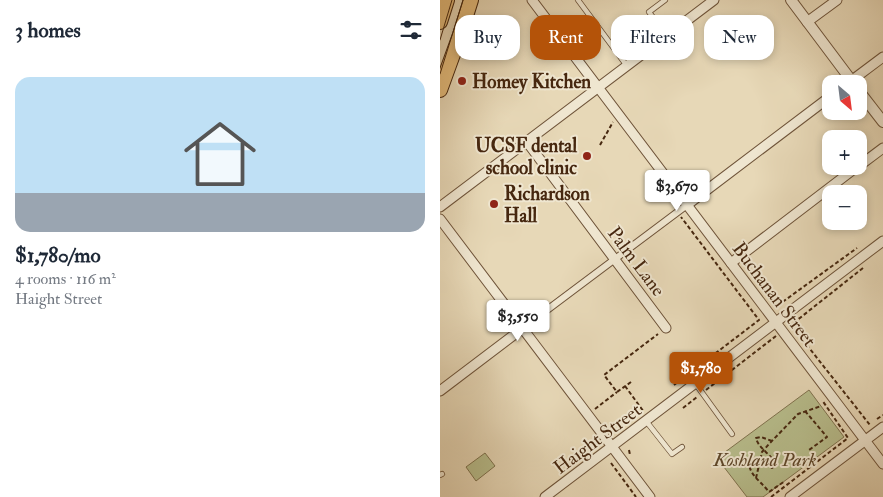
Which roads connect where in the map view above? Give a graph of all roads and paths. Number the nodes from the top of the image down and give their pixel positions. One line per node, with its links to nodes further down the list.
1 (447, 0): 12 (main road)
2 (464, 0): 19 (main road)
3 (471, 0): 19 (main road)
4 (532, 0): 20 (street, Buchanan Street)
5 (578, 0): 16 (lane)
6 (665, 0): 10 (lane)
7 (714, 0): 11 (street)
8 (791, 0): 13 (street)
9 (837, 0): 13 (street)
10 (651, 15)
11 (694, 15)
12 (440, 22)
13 (807, 22): 17 (street)
14 (883, 57): 18 (street)
15 (635, 60): 16 (street)
16 (627, 66): 20 (street)
17 (845, 75)
18 (861, 75)
19 (444, 76): 21 (main road)
20 (598, 88): 24 (street, Buchanan Street); 26 (street)
21 (440, 90)
22 (868, 102): 25 (street)
23 (822, 103): 31 (street)
24 (618, 114): 27 (path); 31 (street, Buchanan Street)
25 (883, 122)
26 (527, 142): 32 (street); 37 (street, Palm Lane)
27 (600, 145)
28 (883, 148): 29 (street)
29 (867, 160)
30 (846, 175): 38 (street)
31 (687, 205): 33 (street); 38 (street, Buchanan Street)
32 (440, 207)
33 (677, 212): 37 (street); 47 (path)
34 (440, 219): 42 (street)
35 (883, 241): 41 (street, Haight Street)
36 (860, 246): 40 (path)
37 (615, 259): 42 (street); 43 (street, Palm Lane)
38 (731, 262): 41 (street, Buchanan Street)
39 (868, 265): 57 (path)
40 (753, 276)
41 (776, 322): 46 (street, Haight Street); 61 (street, Buchanan Street)
42 (523, 328): 49 (street); 56 (street)
43 (666, 328): 50 (path)
44 (776, 336): 51 (path)
45 (631, 382): 48 (path)
46 (695, 383): 51 (lane); 58 (street, Haight Street)
47 (674, 385)
48 (624, 386): 50 (path); 58 (path)
49 (440, 391)
50 (617, 392): 56 (path)
51 (702, 393): 54 (path); 60 (lane)
52 (819, 394): 75 (path)
53 (821, 406): 55 (path)
54 (683, 408)
55 (805, 411): 62 (path); 66 (path)
56 (588, 414): 63 (street)
57 (883, 415)
58 (648, 420): 63 (street, Haight Street); 64 (lane)
59 (883, 427): 61 (street)
60 (732, 434)
61 (865, 440): 69 (street, Buchanan Street); 76 (street)
62 (772, 441): 65 (path); 65 (path)
63 (612, 447): 72 (street, Haight Street); 74 (street)
64 (682, 447)
65 (764, 450): 67 (path); 67 (path)
66 (809, 450)
67 (760, 460): 70 (path); 70 (path)
68 (611, 463): 73 (path)
69 (883, 464)
70 (756, 478): 71 (path)
71 (785, 481)
72 (545, 497)
73 (636, 497)
74 (650, 497)
75 (771, 497)
76 (790, 497)

